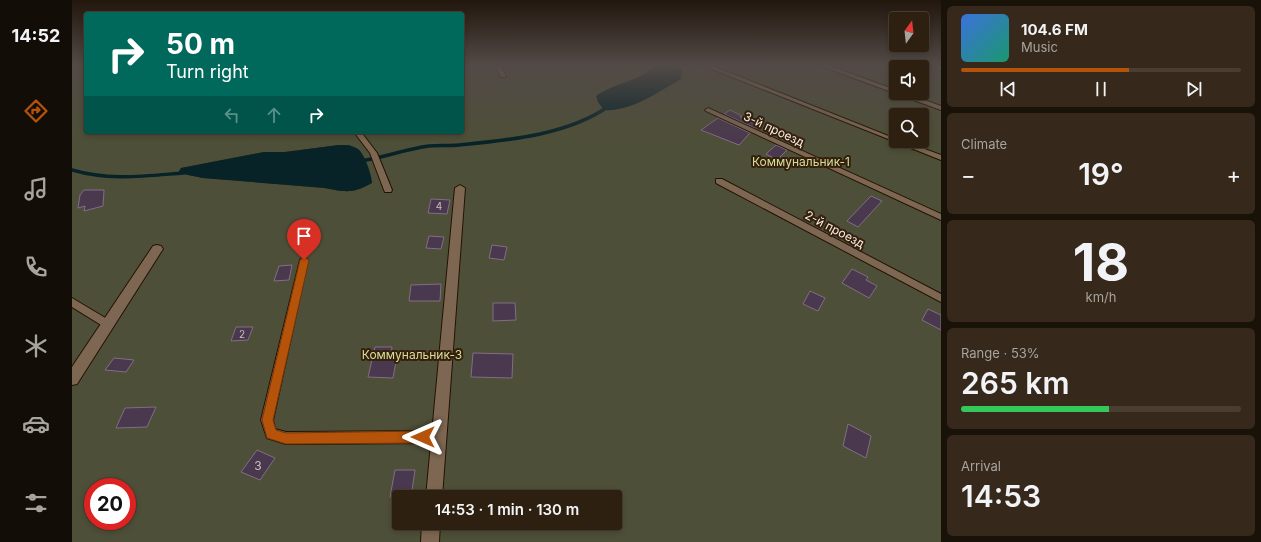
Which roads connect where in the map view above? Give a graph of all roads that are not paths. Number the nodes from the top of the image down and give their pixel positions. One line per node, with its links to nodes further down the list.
1 (769, 90): 6 (lane)
2 (919, 100): 3 (lane)
3 (941, 108)
4 (708, 110): 12 (lane, 3-й проезд)
5 (359, 134): 11 (lane)
6 (889, 138)
7 (915, 148): 8 (lane)
8 (941, 158)
9 (719, 181): 15 (lane, 2-й проезд)
10 (460, 188): 19 (street)
11 (388, 190)
12 (941, 217)
13 (157, 250): 17 (street)
14 (304, 260): 19 (lane)
15 (941, 298)
16 (72, 302): 17 (lane)
17 (109, 325): 18 (street)
18 (72, 379)
19 (439, 437): 20 (street)
20 (435, 490)
21 (431, 530): 22 (street)
22 (430, 542)

